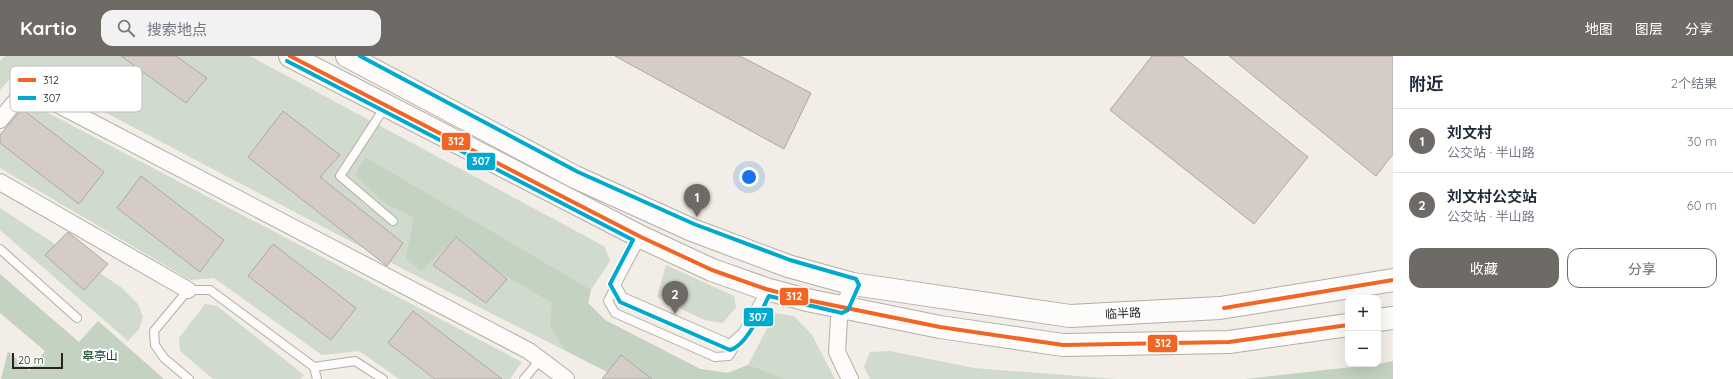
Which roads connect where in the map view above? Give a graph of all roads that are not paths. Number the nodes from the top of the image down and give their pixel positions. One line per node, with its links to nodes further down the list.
1 (290, 56): 3 (main road)
2 (347, 56): 13 (main road, 临半路)
3 (387, 105): 8 (lane); 9 (main road)
4 (10, 108): 6 (street)
5 (72, 112): 22 (street)
6 (0, 120)
7 (0, 182): 15 (street)
8 (393, 221)
9 (641, 237): 12 (lane); 14 (main road)
10 (0, 249): 17 (lane)
11 (1393, 280): 13 (main road, 临半路)
12 (616, 284): 21 (lane); 21 (lane)
13 (853, 284): 16 (street)
14 (766, 289): 16 (main road); 21 (lane)
15 (188, 290): 23 (lane); 24 (lane)
16 (843, 307): 20 (main road); 29 (street)
17 (77, 318)
18 (1393, 318): 19 (main road)
19 (1381, 320)
20 (1345, 325)
21 (743, 332)
22 (540, 360): 27 (lane); 28 (street)
23 (314, 367): 25 (lane); 26 (lane)
24 (189, 379)
25 (318, 379)
26 (383, 379)
27 (524, 379)
28 (566, 379)
29 (850, 379)

